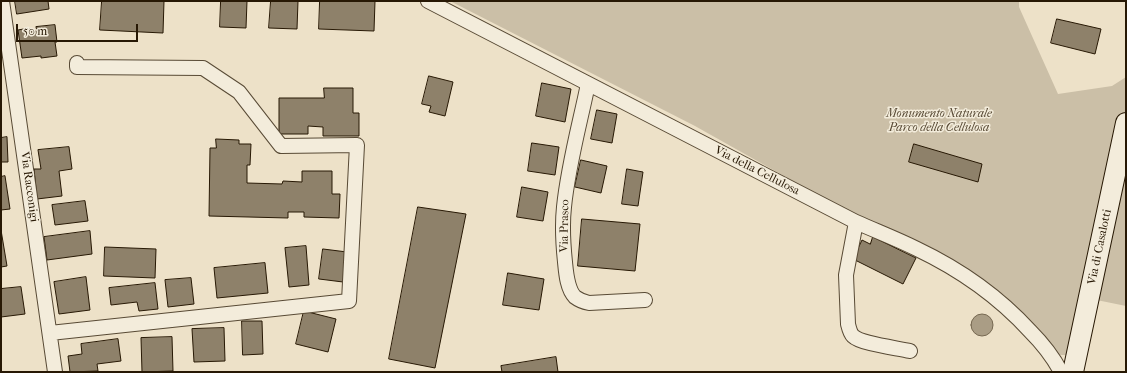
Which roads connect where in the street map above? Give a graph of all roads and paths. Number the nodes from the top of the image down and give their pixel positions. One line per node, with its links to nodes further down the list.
1 (2, 1): 8 (street, Via Racconigi)
2 (428, 1): 4 (street, Via della Cellulosa)
3 (77, 63): 8 (street)
4 (588, 84): 6 (street, Via della Cellulosa); 7 (street, Via Prasco)
5 (1126, 123): 12 (street, Via di Casalotti)
6 (856, 222): 9 (street); 11 (street, Via della Cellulosa)
7 (645, 300)
8 (50, 333): 10 (street, Via Racconigi)
9 (910, 351)
10 (55, 372)
11 (1061, 372)
12 (1073, 372)

